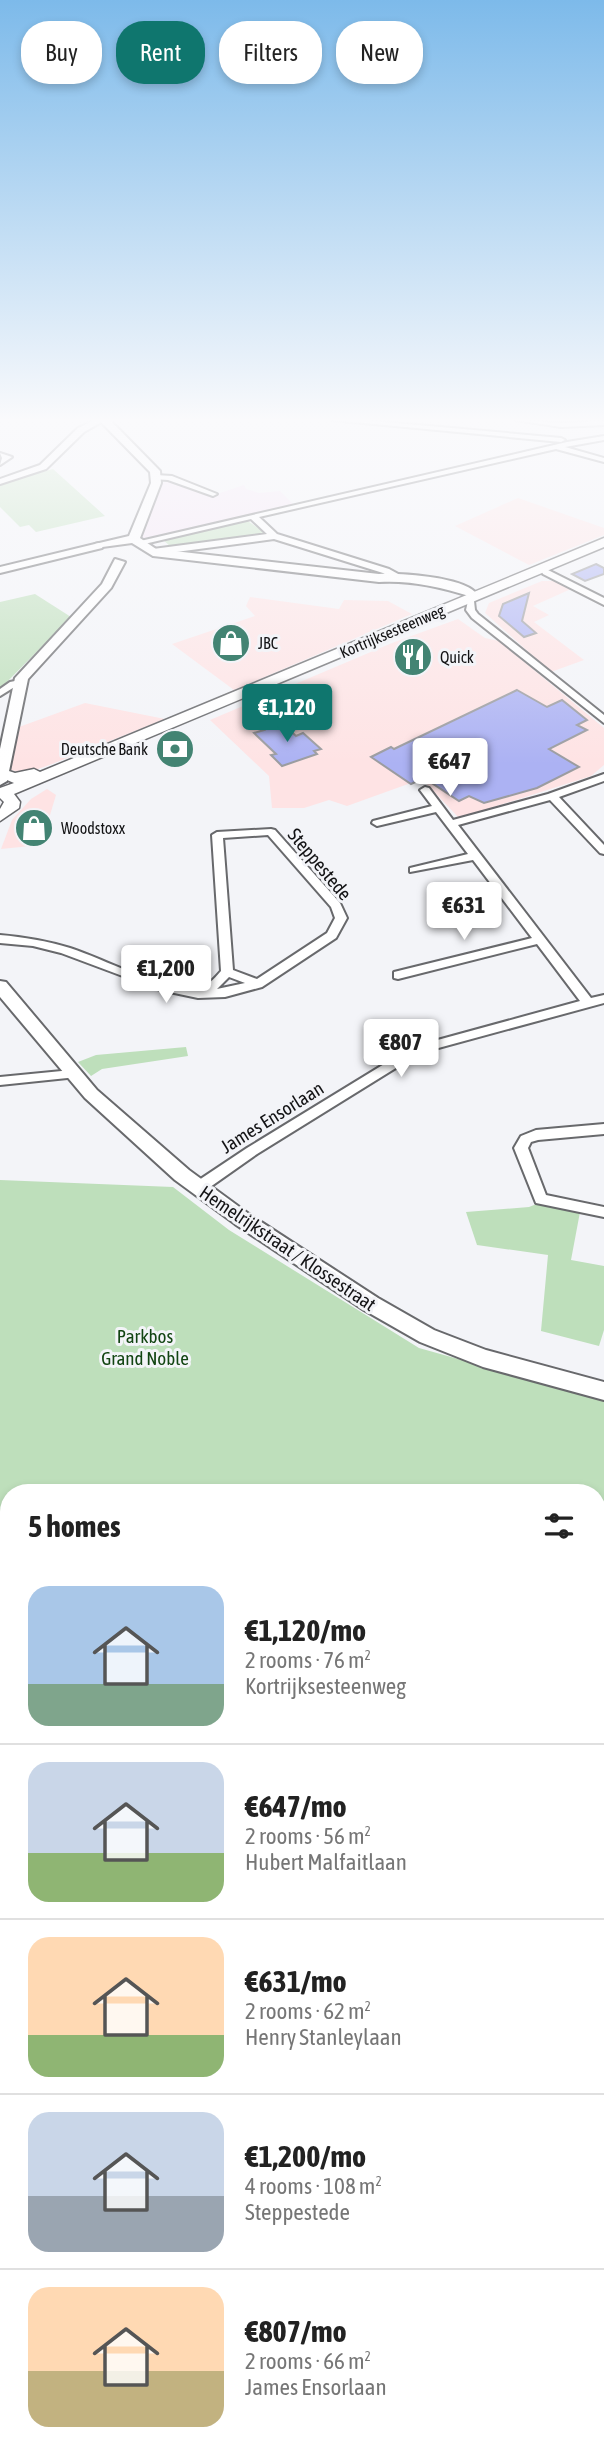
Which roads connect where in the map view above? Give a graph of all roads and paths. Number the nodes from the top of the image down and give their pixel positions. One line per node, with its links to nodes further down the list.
1 (139, 535): 4 (street)
2 (163, 535): 4 (street)
3 (274, 536): 7 (street); 11 (street)
4 (137, 540): 6 (street); 7 (street)
5 (604, 545): 10 (main road, Kortrijksesteenweg)
6 (99, 546): 8 (street); 9 (street)
7 (153, 552): 8 (street); 11 (street)
8 (119, 562): 14 (street)
9 (0, 570)
10 (542, 571): 12 (main road, Kortrijksesteenweg); 13 (street)
11 (397, 577): 12 (street)
12 (470, 601): 16 (street); 20 (main road, Kortrijksesteenweg); 20 (main road, Kortrijksesteenweg)
13 (604, 601)
14 (20, 683): 15 (street); 20 (street)
15 (0, 693)
16 (599, 709): 17 (street)
17 (604, 720)
18 (604, 778): 21 (street)
19 (425, 790): 22 (street)
20 (2, 792)
21 (552, 796): 24 (street); 25 (street)
22 (438, 808): 23 (street); 24 (street)
23 (377, 824)
24 (451, 824): 26 (street)
25 (604, 851)
26 (474, 856): 27 (street); 29 (street)
27 (414, 870)
28 (0, 939): 34 (street, Steppestede)
29 (538, 940): 31 (street); 36 (street)
30 (227, 972): 32 (street); 32 (street, Steppestede); 34 (street)
31 (398, 975)
32 (258, 984): 34 (street, Steppestede)
33 (0, 986): 37 (street, Hemelrijkstraat / Klossestraat)
34 (198, 994)
35 (604, 999): 36 (street, James Ensorlaan)
36 (588, 1003): 40 (street, James Ensorlaan)
37 (72, 1074): 38 (street); 40 (street, Hemelrijkstraat / Klossestraat)
38 (0, 1081)
39 (604, 1129): 41 (street)
40 (198, 1188): 42 (street, Hemelrijkstraat / Klossestraat)
41 (604, 1212)
42 (604, 1391)

